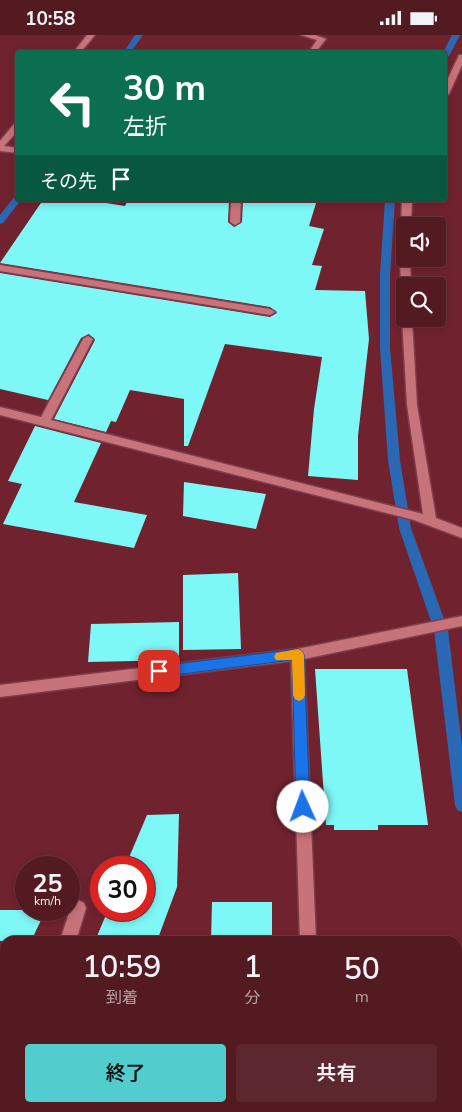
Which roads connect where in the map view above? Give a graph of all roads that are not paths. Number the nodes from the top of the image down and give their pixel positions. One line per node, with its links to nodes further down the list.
1 (91, 35): 3 (street)
2 (305, 35): 4 (street)
3 (78, 50)
4 (313, 50)
5 (462, 57): 6 (street)
6 (447, 90)
7 (15, 129): 8 (street)
8 (0, 147): 9 (street)
9 (15, 150)
10 (236, 202): 13 (street)
11 (407, 202): 12 (street)
12 (406, 217)
13 (235, 222)
14 (0, 268): 15 (street)
15 (270, 312)
16 (407, 327): 20 (street)
17 (88, 339): 19 (street)
18 (0, 411): 19 (street)
19 (44, 422): 20 (street)
20 (430, 521): 21 (street)
21 (462, 533)
22 (457, 622): 23 (street)
23 (298, 655): 24 (street); 27 (street)
24 (0, 691)
25 (74, 921): 26 (street)
26 (70, 936)
27 (308, 936)

